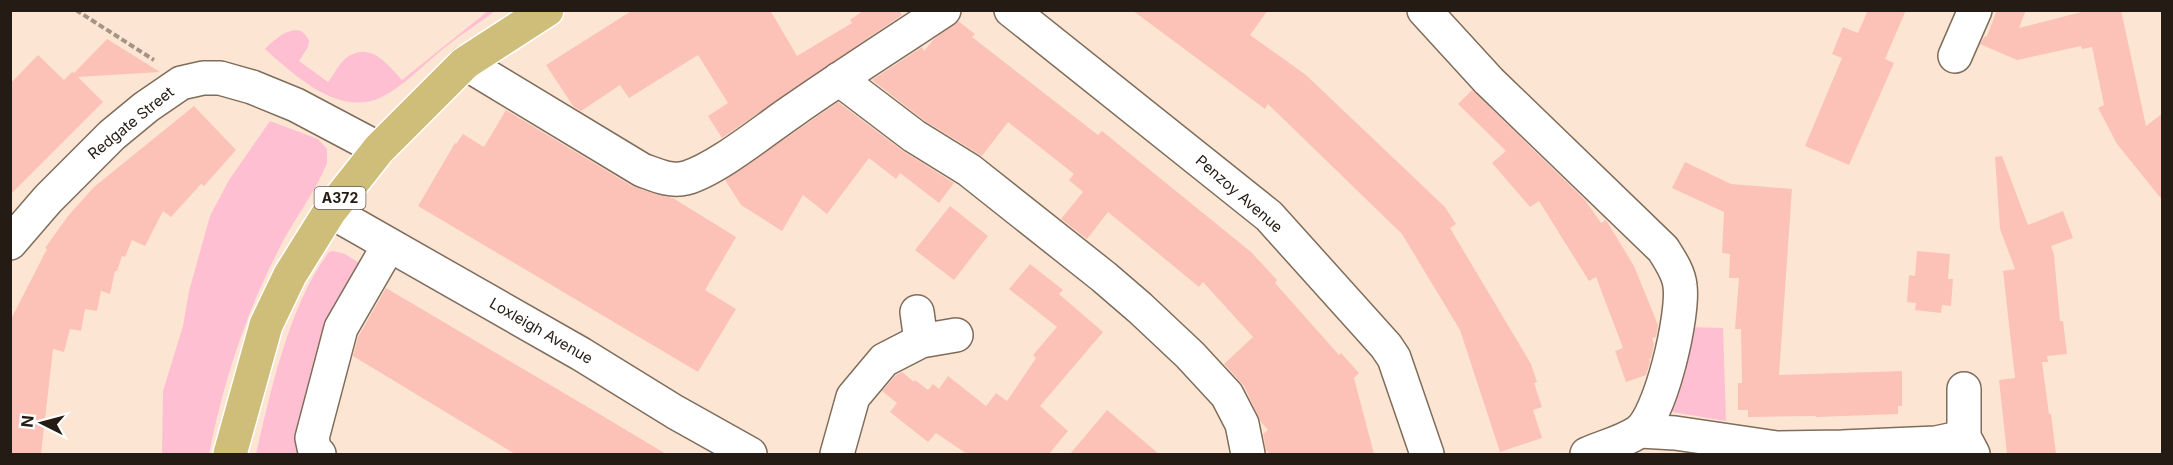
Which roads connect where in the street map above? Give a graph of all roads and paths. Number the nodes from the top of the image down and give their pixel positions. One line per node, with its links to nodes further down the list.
1 (76, 10): 10 (path)
2 (547, 10): 8 (main road, A372)
3 (944, 10): 9 (street)
4 (1011, 10): 25 (street, Penzoy Avenue)
5 (1424, 10): 17 (street)
6 (1975, 10): 7 (street)
7 (1955, 56)
8 (465, 63): 9 (street); 11 (main road, A372)
9 (839, 79): 24 (street)
10 (181, 83): 11 (street, Redgate Street); 13 (street, Redgate Street)
11 (379, 149): 12 (main road, A372)
12 (330, 212): 14 (street, Loxleigh Avenue); 20 (main road, A372)
13 (10, 243)
14 (389, 245): 18 (street, Loxleigh Avenue); 21 (street)
15 (956, 335): 23 (street)
16 (1964, 388): 19 (street)
17 (1640, 431): 19 (street); 26 (street)
18 (717, 446): 22 (street, Loxleigh Avenue)
19 (1968, 446)
20 (231, 454)
21 (319, 454)
22 (750, 454)
23 (837, 454)
24 (1248, 454)
25 (1426, 454)
26 (1587, 454)

